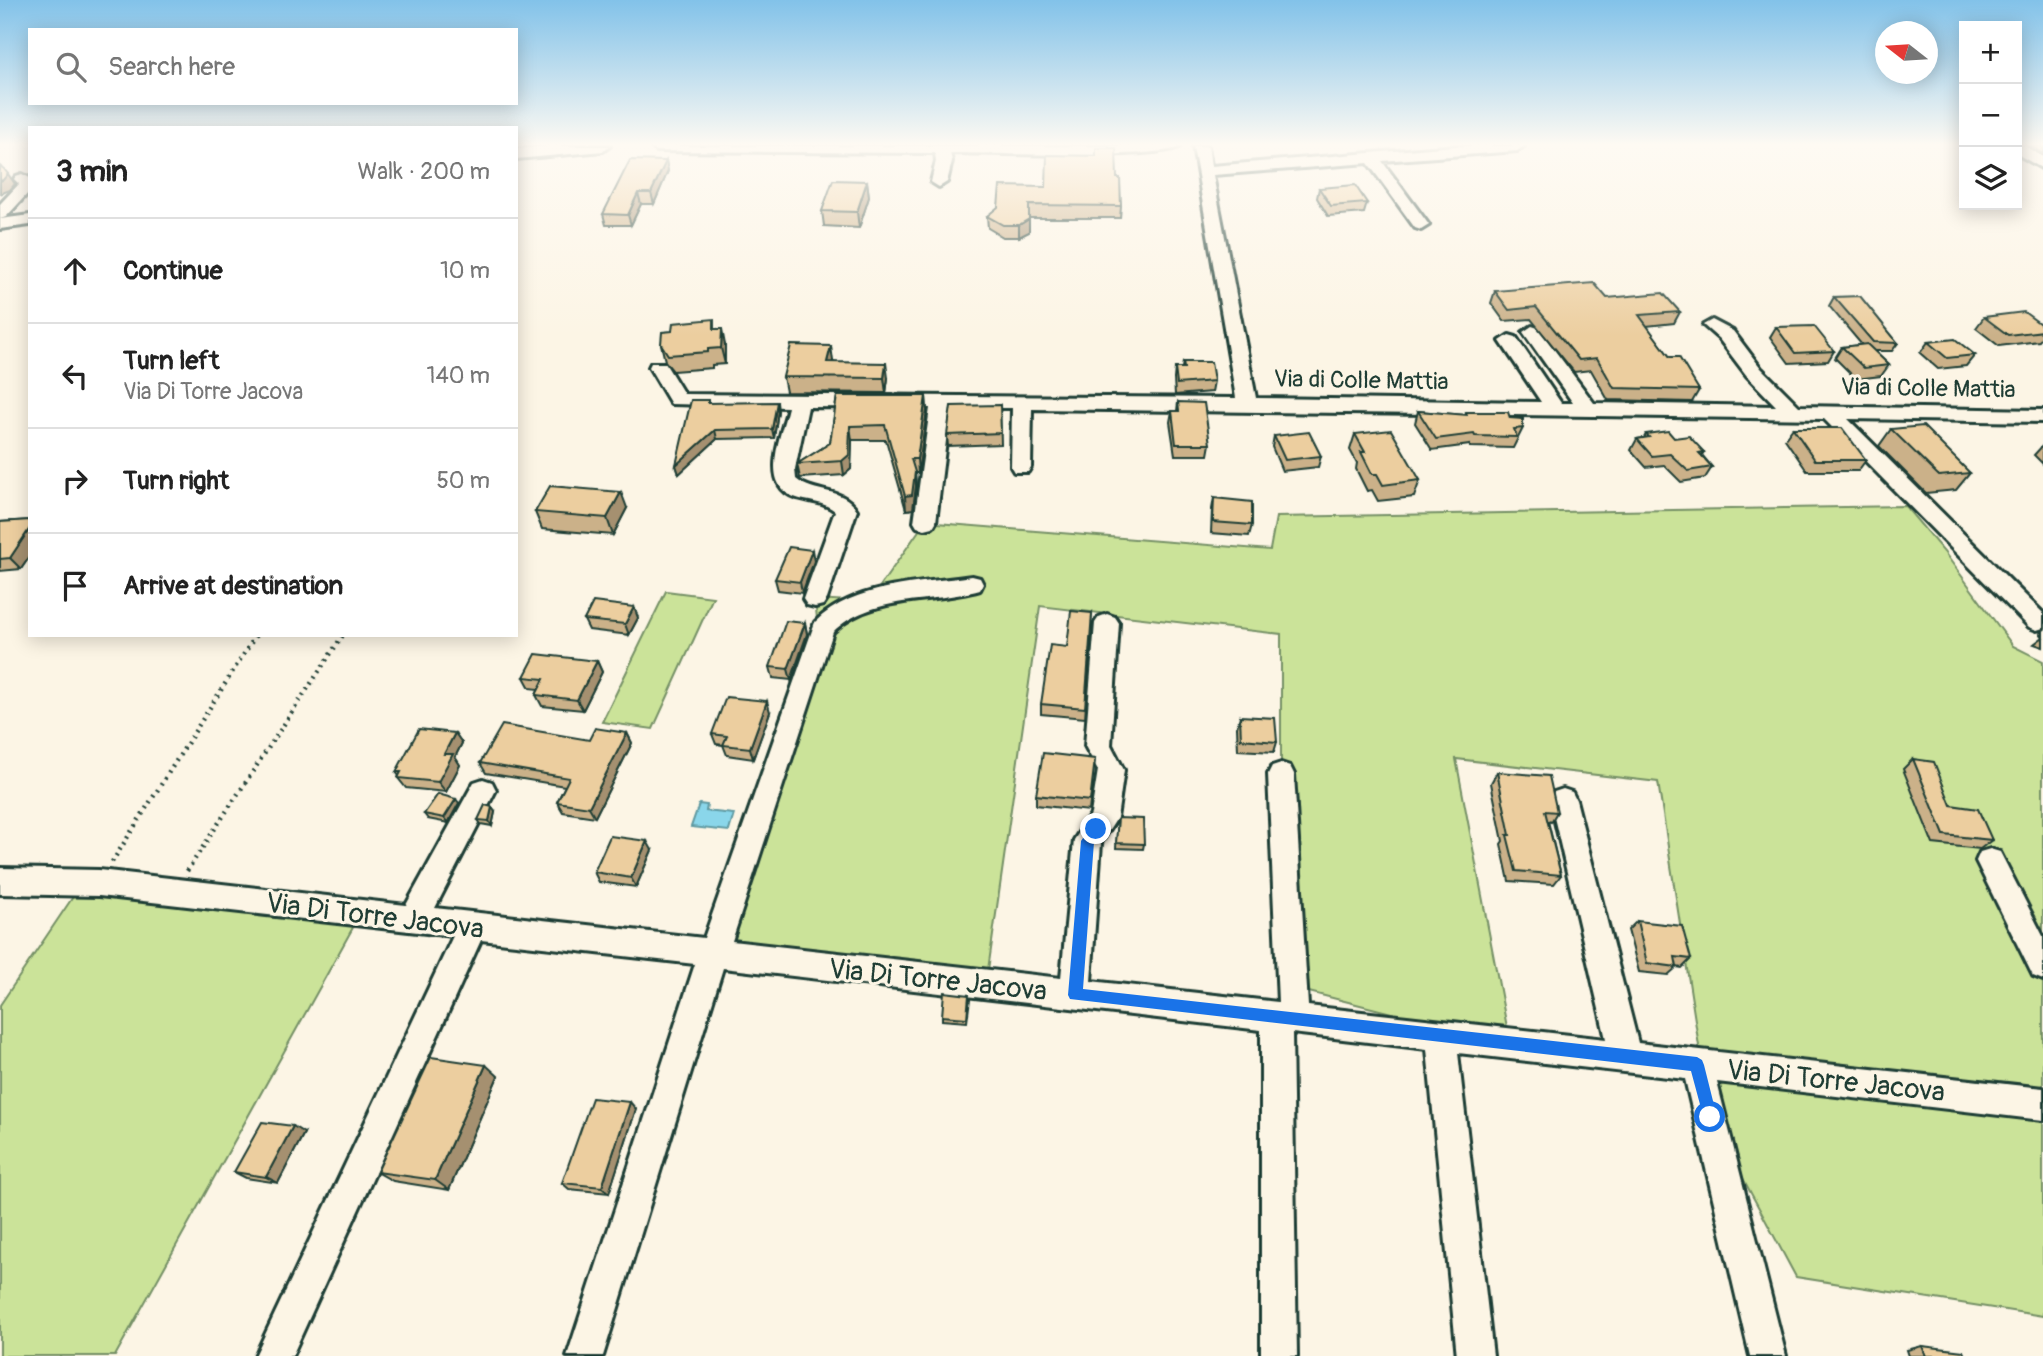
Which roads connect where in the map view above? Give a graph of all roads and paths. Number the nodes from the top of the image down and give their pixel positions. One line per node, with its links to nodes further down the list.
1 (1213, 209): 13 (street)
2 (1410, 209): 5 (street)
3 (28, 220): 4 (street)
4 (0, 224)
5 (1421, 225)
6 (1712, 325): 16 (street)
7 (1532, 332): 15 (street)
8 (1509, 341): 14 (street)
9 (658, 367): 10 (street, Via di Colle Mattia)
10 (799, 401): 11 (street, Via di Colle Mattia); 22 (street)
11 (941, 402): 12 (street, Via di Colle Mattia); 20 (street)
12 (1022, 403): 13 (street, Via di Colle Mattia); 19 (street)
13 (1247, 404): 14 (street, Via di Colle Mattia)
14 (1555, 409): 15 (street, Via di Colle Mattia)
15 (1588, 410): 16 (street, Via di Colle Mattia)
16 (1794, 412): 17 (street, Via di Colle Mattia)
17 (1830, 413): 18 (street, Via di Colle Mattia); 23 (street)
18 (2043, 416)
19 (1021, 467)
20 (925, 522)
21 (972, 584): 36 (street)
22 (815, 599)
23 (2037, 621)
24 (1107, 623): 38 (street)
25 (255, 637): 31 (path)
26 (342, 637): 33 (path)
27 (1281, 774): 39 (street)
28 (483, 790): 34 (street)
29 (1563, 800): 41 (street)
30 (1990, 861): 37 (street)
31 (99, 883): 32 (street, Via Di Torre Jacova); 33 (street, Via Di Torre Jacova)
32 (4, 887)
33 (173, 892): 34 (street, Via Di Torre Jacova)
34 (414, 919): 35 (street, Via Di Torre Jacova)
35 (473, 926): 36 (street, Via Di Torre Jacova); 44 (street)
36 (713, 954): 38 (street, Via Di Torre Jacova); 45 (street)
37 (2043, 966)
38 (1075, 995): 39 (street, Via Di Torre Jacova)
39 (1285, 1018): 40 (street, Via Di Torre Jacova); 46 (street)
40 (1441, 1036): 41 (street, Via Di Torre Jacova); 47 (street)
41 (1626, 1057): 42 (street, Via Di Torre Jacova)
42 (1697, 1065): 43 (street, Via Di Torre Jacova); 48 (street)
43 (2043, 1104)
44 (273, 1356)
45 (585, 1356)
46 (1279, 1356)
47 (1475, 1356)
48 (1768, 1356)

